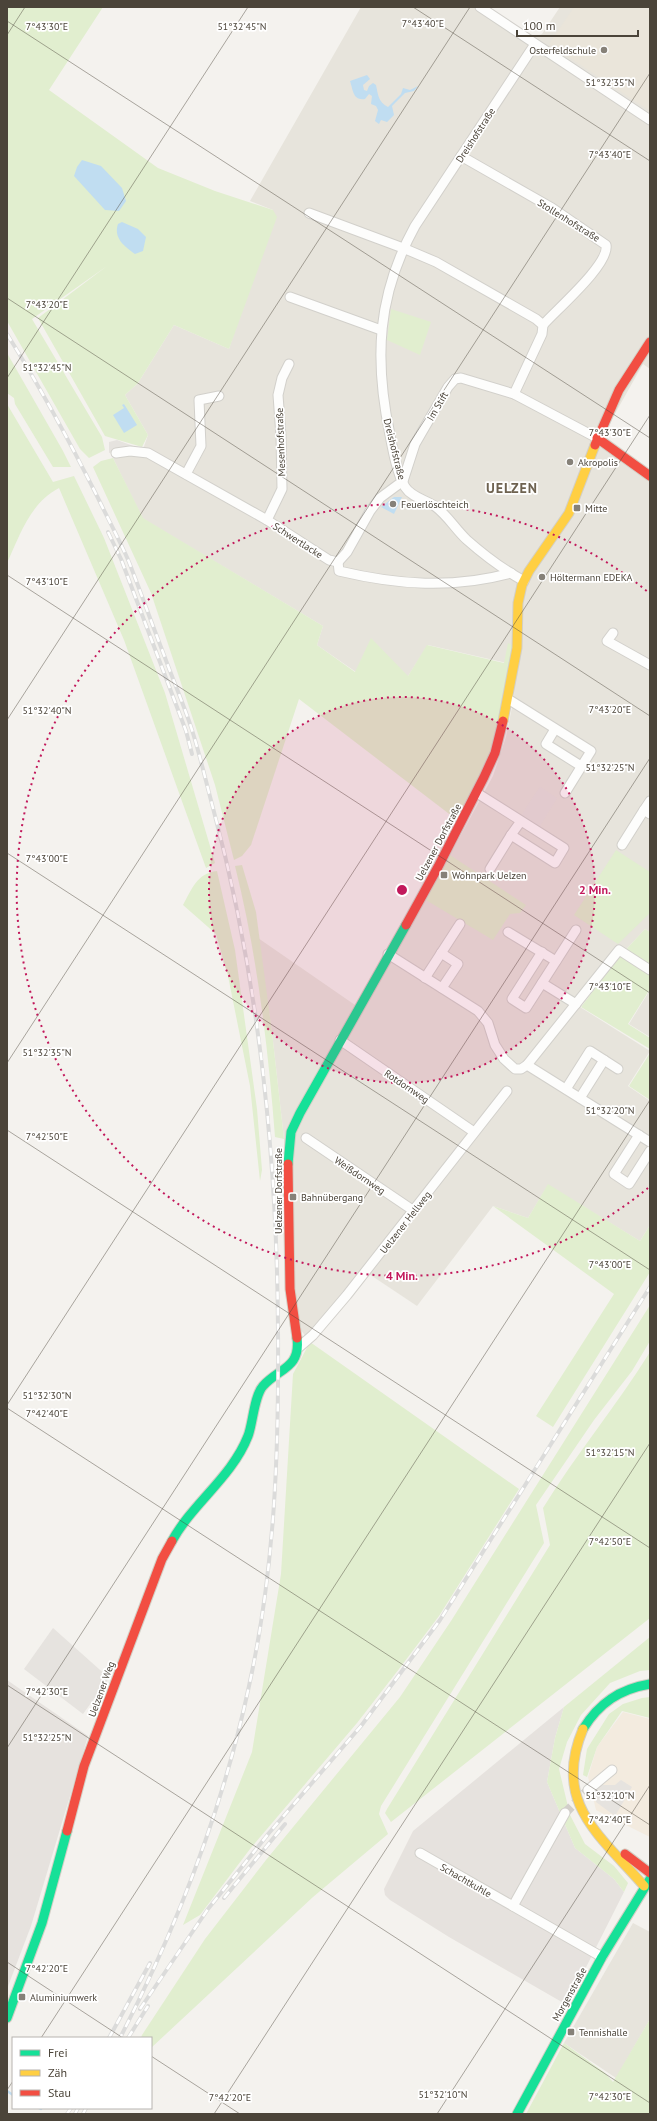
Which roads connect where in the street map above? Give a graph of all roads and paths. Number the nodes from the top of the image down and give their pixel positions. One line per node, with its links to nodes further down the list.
1 (480, 7): 2 (street)
2 (535, 44): 3 (street); 4 (street, Dreishofstraße)
3 (650, 120)
4 (461, 156): 6 (street, Dreishofstraße); 8 (street, Stollenhofstraße)
5 (309, 213): 6 (street)
6 (403, 248): 8 (street); 9 (street, Dreishofstraße)
7 (290, 298): 9 (street)
8 (543, 325): 12 (street, Stollenhofstraße)
9 (381, 330): 18 (street, Dreishofstraße)
10 (650, 342): 14 (street, Uelzener Dorfstraße)
11 (289, 364): 19 (street, Mesenhofstraße)
12 (514, 394): 14 (street, Im Stift); 18 (street, Im Stift)
13 (219, 396): 16 (street)
14 (597, 438): 17 (street); 22 (street, Uelzener Dorfstraße)
15 (116, 453): 16 (street, Schwertlacke)
16 (186, 474): 19 (street, Schwertlacke)
17 (650, 476)
18 (403, 481): 20 (street); 21 (street, Dreishofstraße)
19 (267, 520): 20 (street, Schwertlacke)
20 (338, 562): 21 (street, Schwertlacke)
21 (511, 573): 22 (street, Dreishofstraße)
22 (524, 581): 25 (street, Uelzener Dorfstraße)
23 (613, 633): 24 (street)
24 (650, 665)
25 (508, 699): 26 (street); 28 (street, Uelzener Dorfstraße)
26 (555, 728): 27 (street); 27 (street)
27 (582, 766): 29 (street)
28 (477, 793): 32 (street); 41 (street, Uelzener Dorfstraße)
29 (565, 793)
30 (650, 801): 31 (street)
31 (647, 812): 34 (street)
32 (520, 821): 33 (street); 33 (street)
33 (511, 835): 35 (street)
34 (622, 845)
35 (490, 869)
36 (460, 924): 40 (street)
37 (576, 930): 42 (street)
38 (508, 932): 39 (street)
39 (542, 952): 42 (street); 45 (street)
40 (442, 953): 44 (street); 46 (street)
41 (388, 954): 44 (street); 48 (street, Uelzener Dorfstraße)
42 (556, 960): 45 (street)
43 (650, 970): 47 (street)
44 (425, 978): 46 (street)
45 (542, 983): 47 (street)
46 (442, 988): 50 (street)
47 (576, 1004): 50 (street)
48 (340, 1040): 55 (street, Rotdornweg); 61 (street, Uelzener Dorfstraße)
49 (604, 1060): 51 (street); 52 (street); 54 (street)
50 (527, 1065): 52 (street)
51 (618, 1069)
52 (566, 1089): 54 (street)
53 (507, 1091): 55 (street, Uelzener Hellweg)
54 (580, 1098): 56 (street)
55 (474, 1132): 60 (street, Uelzener Hellweg)
56 (639, 1135): 58 (street); 59 (street)
57 (306, 1138): 60 (street, Weißdornweg)
58 (650, 1142)
59 (650, 1151)
60 (414, 1211): 61 (street, Uelzener Hellweg)
61 (298, 1348): 74 (street, Uelzener Weg)
62 (650, 1684): 66 (street)
63 (612, 1770): 64 (street)
64 (588, 1790)
65 (565, 1813): 72 (street)
66 (603, 1838): 68 (street); 71 (street)
67 (420, 1853): 72 (street, Schachtkuhle)
68 (632, 1860): 69 (street); 70 (street)
69 (647, 1860)
70 (650, 1873)
71 (647, 1882): 73 (street, Morgenstraße)
72 (513, 1906): 73 (street, Schachtkuhle)
73 (602, 1957): 75 (street, Morgenstraße)
74 (7, 2018)
75 (517, 2114)

